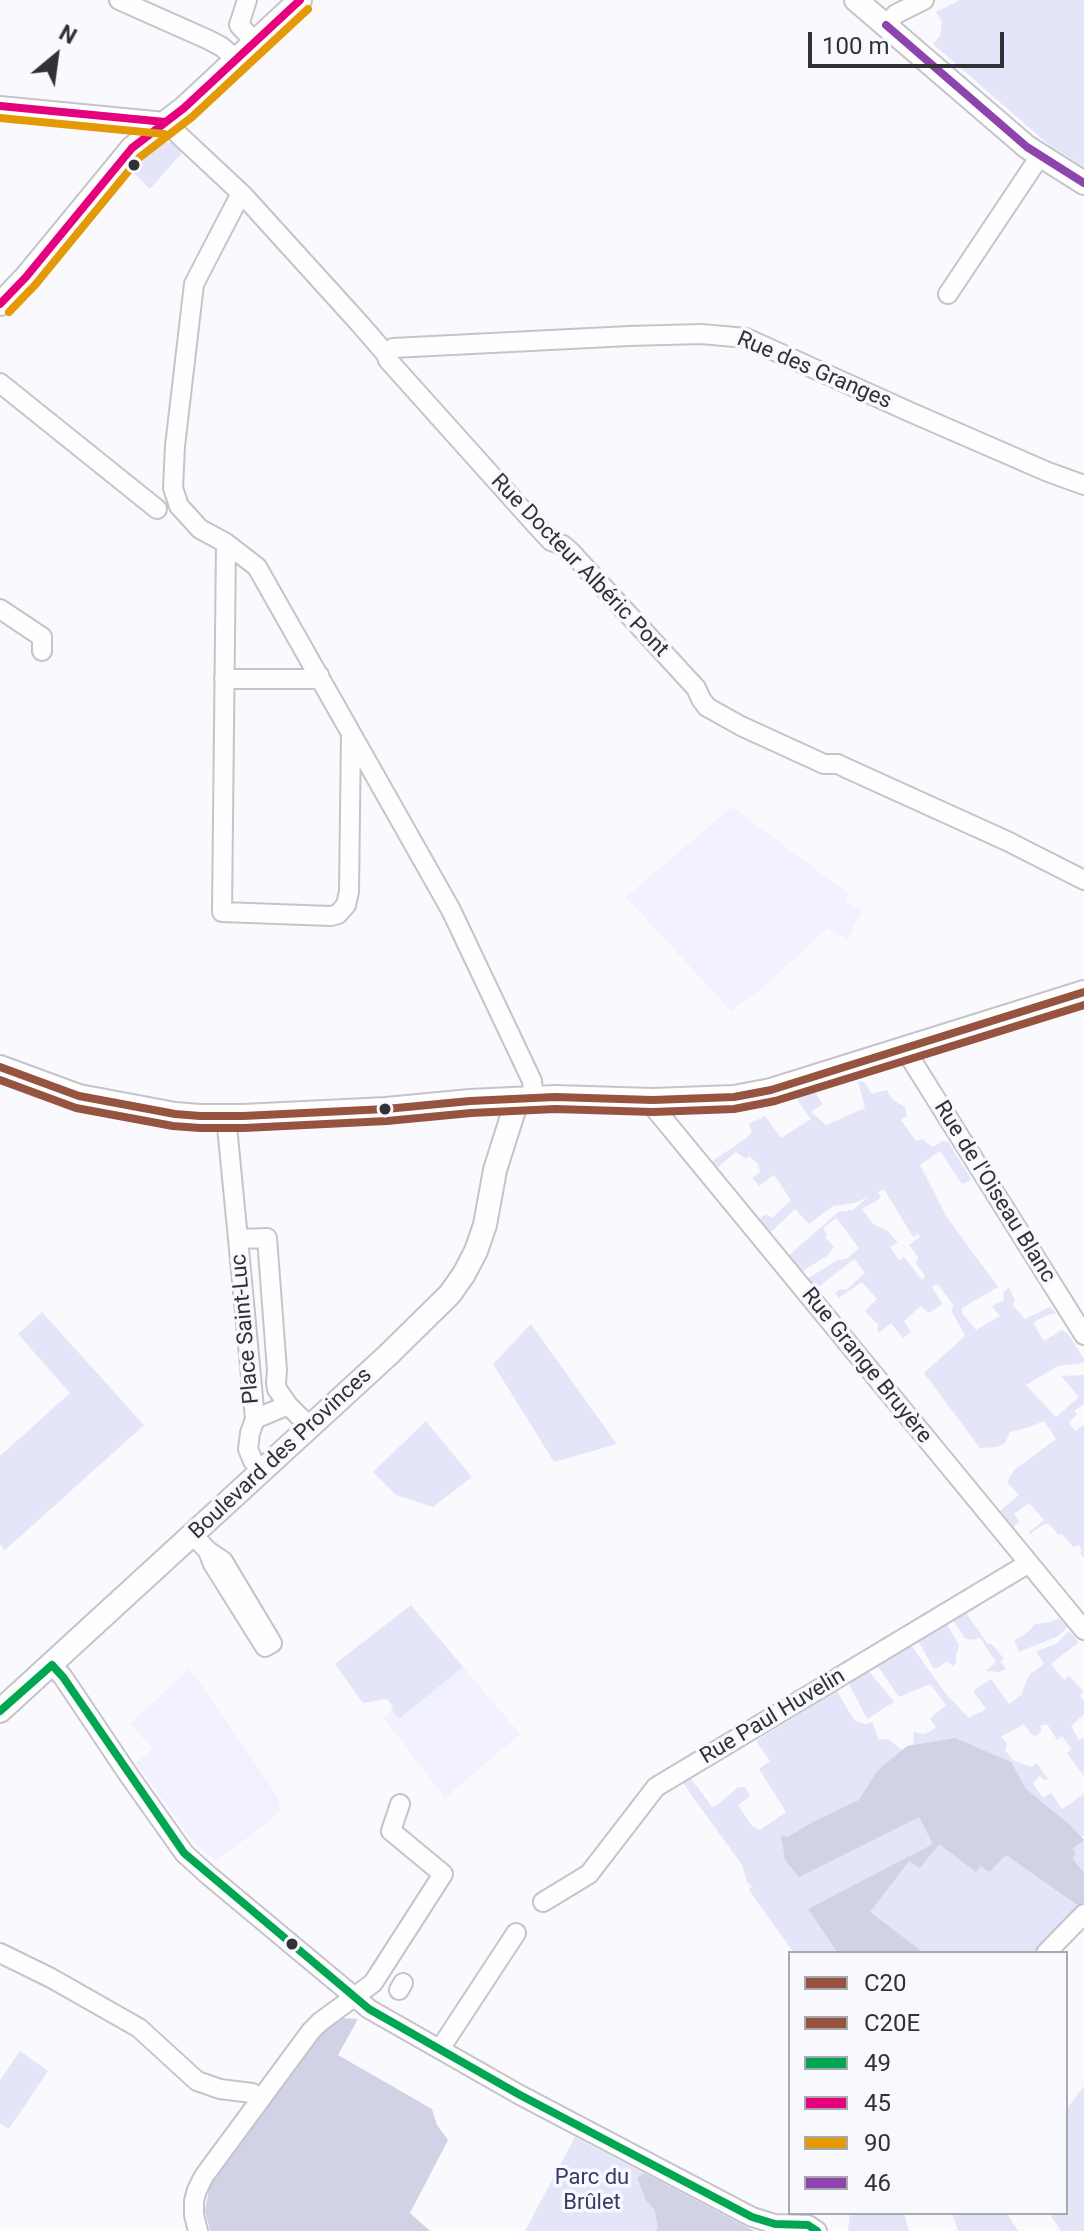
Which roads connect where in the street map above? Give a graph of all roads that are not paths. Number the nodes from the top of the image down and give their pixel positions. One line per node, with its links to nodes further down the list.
1 (119, 0): 9 (street)
2 (247, 0): 6 (street)
3 (300, 0): 8 (main road)
4 (856, 0): 7 (main road)
5 (924, 0): 7 (street)
6 (239, 25): 8 (street); 9 (street)
7 (886, 25): 12 (main road)
8 (255, 42): 9 (main road)
9 (229, 53): 11 (main road)
10 (0, 106): 11 (street)
11 (165, 122): 14 (street, Rue Docteur Albéric Pont); 16 (main road)
12 (1040, 156): 13 (main road); 15 (street)
13 (1084, 183)
14 (243, 195): 17 (street, Rue Docteur Albéric Pont); 21 (street)
15 (948, 294)
16 (0, 304)
17 (386, 354): 19 (street, Rue des Granges); 27 (street, Rue Docteur Albéric Pont)
18 (0, 383): 20 (street)
19 (1084, 485)
20 (157, 509)
21 (226, 543): 24 (street); 25 (street)
22 (0, 609): 23 (street)
23 (42, 651)
24 (319, 675): 25 (street); 26 (street)
25 (224, 679): 26 (street)
26 (351, 732): 32 (street)
27 (1084, 880)
28 (1084, 992): 29 (main road)
29 (906, 1048): 33 (main road); 37 (street, Rue de l'Oiseau Blanc)
30 (0, 1067): 34 (main road)
31 (565, 1097): 32 (main road); 33 (main road); 35 (main road, Boulevard des Provinces)
32 (513, 1100): 34 (main road); 35 (main road, Boulevard des Provinces)
33 (653, 1100): 44 (street, Rue Grange Bruyère)
34 (226, 1116): 36 (street, Place Saint-Luc)
35 (499, 1155): 41 (main road, Boulevard des Provinces)
36 (238, 1239): 38 (street, Place Saint-Luc); 39 (street, Place Saint-Luc)
37 (1084, 1335)
38 (251, 1393): 39 (street); 40 (street, Place Saint-Luc)
39 (282, 1397): 40 (street, Place Saint-Luc); 41 (street, Place Saint-Luc)
40 (255, 1419): 42 (street, Place Saint-Luc)
41 (310, 1427): 42 (main road, Boulevard des Provinces)
42 (262, 1471): 43 (main road, Boulevard des Provinces)
43 (201, 1543): 43 (street); 46 (main road, Boulevard des Provinces)
44 (1029, 1563): 45 (street, Rue Grange Bruyère); 49 (street, Rue Paul Huvelin)
45 (1084, 1630)
46 (52, 1665): 47 (main road, Boulevard des Provinces); 54 (street)
47 (0, 1711)
48 (400, 1804): 54 (street)
49 (543, 1902)
50 (1084, 1914): 52 (street)
51 (516, 1933): 55 (street)
52 (1048, 1951)
53 (0, 1953): 56 (street)
54 (355, 1998): 55 (street); 56 (street)
55 (440, 2049): 57 (street)
56 (262, 2097): 58 (street)
57 (813, 2223)
58 (198, 2231)

